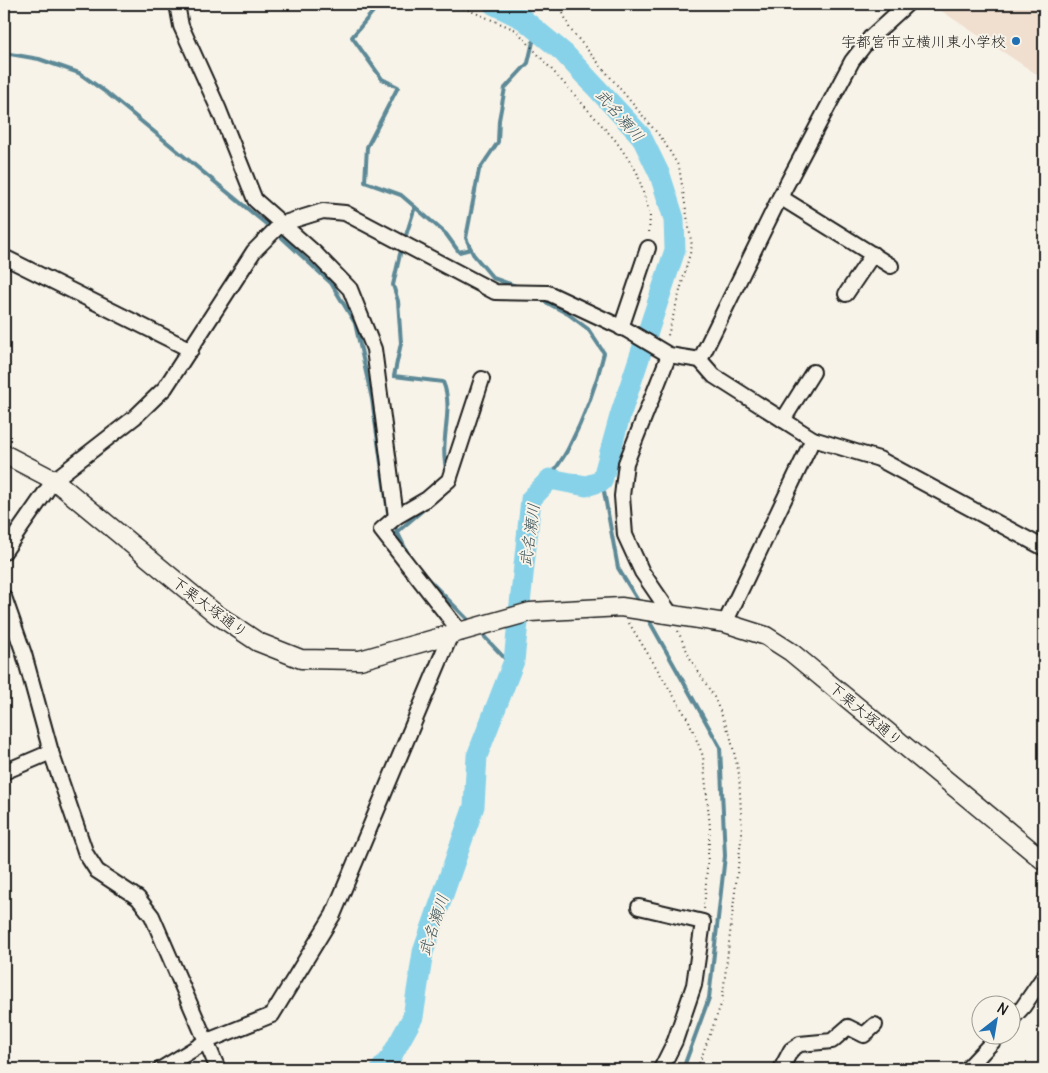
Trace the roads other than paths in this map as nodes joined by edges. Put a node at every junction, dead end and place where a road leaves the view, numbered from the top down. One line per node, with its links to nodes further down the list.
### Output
1 (177, 4): 4 (street)
2 (907, 4): 3 (street)
3 (780, 197): 6 (street); 13 (street)
4 (281, 224): 10 (street); 11 (street); 20 (street)
5 (648, 248): 10 (street)
6 (873, 254): 8 (street); 9 (street)
7 (4, 257): 11 (street)
8 (891, 266)
9 (846, 294)
10 (624, 329): 12 (street)
11 (192, 350): 19 (street)
12 (664, 352): 13 (street); 24 (street)
13 (700, 360): 16 (street)
14 (813, 372): 16 (street)
15 (482, 379): 20 (street)
16 (783, 420): 17 (street)
17 (813, 440): 21 (street); 25 (street)
18 (4, 454): 19 (street, 下栗大塚通り)
19 (54, 480): 22 (street); 26 (street, 下栗大塚通り)
20 (396, 517): 26 (street)
21 (1044, 548)
22 (4, 552)
23 (4, 597): 27 (street)
24 (667, 613): 25 (street, 下栗大塚通り); 26 (street, 下栗大塚通り)
25 (725, 623): 29 (street, 下栗大塚通り)
26 (456, 634): 34 (street)
27 (51, 752): 28 (street); 34 (street)
28 (4, 772)
29 (1044, 861)
30 (639, 907): 38 (street)
31 (1044, 976): 32 (street)
32 (1020, 1010)
33 (875, 1025): 39 (street)
34 (207, 1041): 36 (street); 37 (street)
35 (989, 1046): 40 (street)
36 (161, 1069)
37 (218, 1069)
38 (661, 1069)
39 (781, 1069)
40 (967, 1069)

